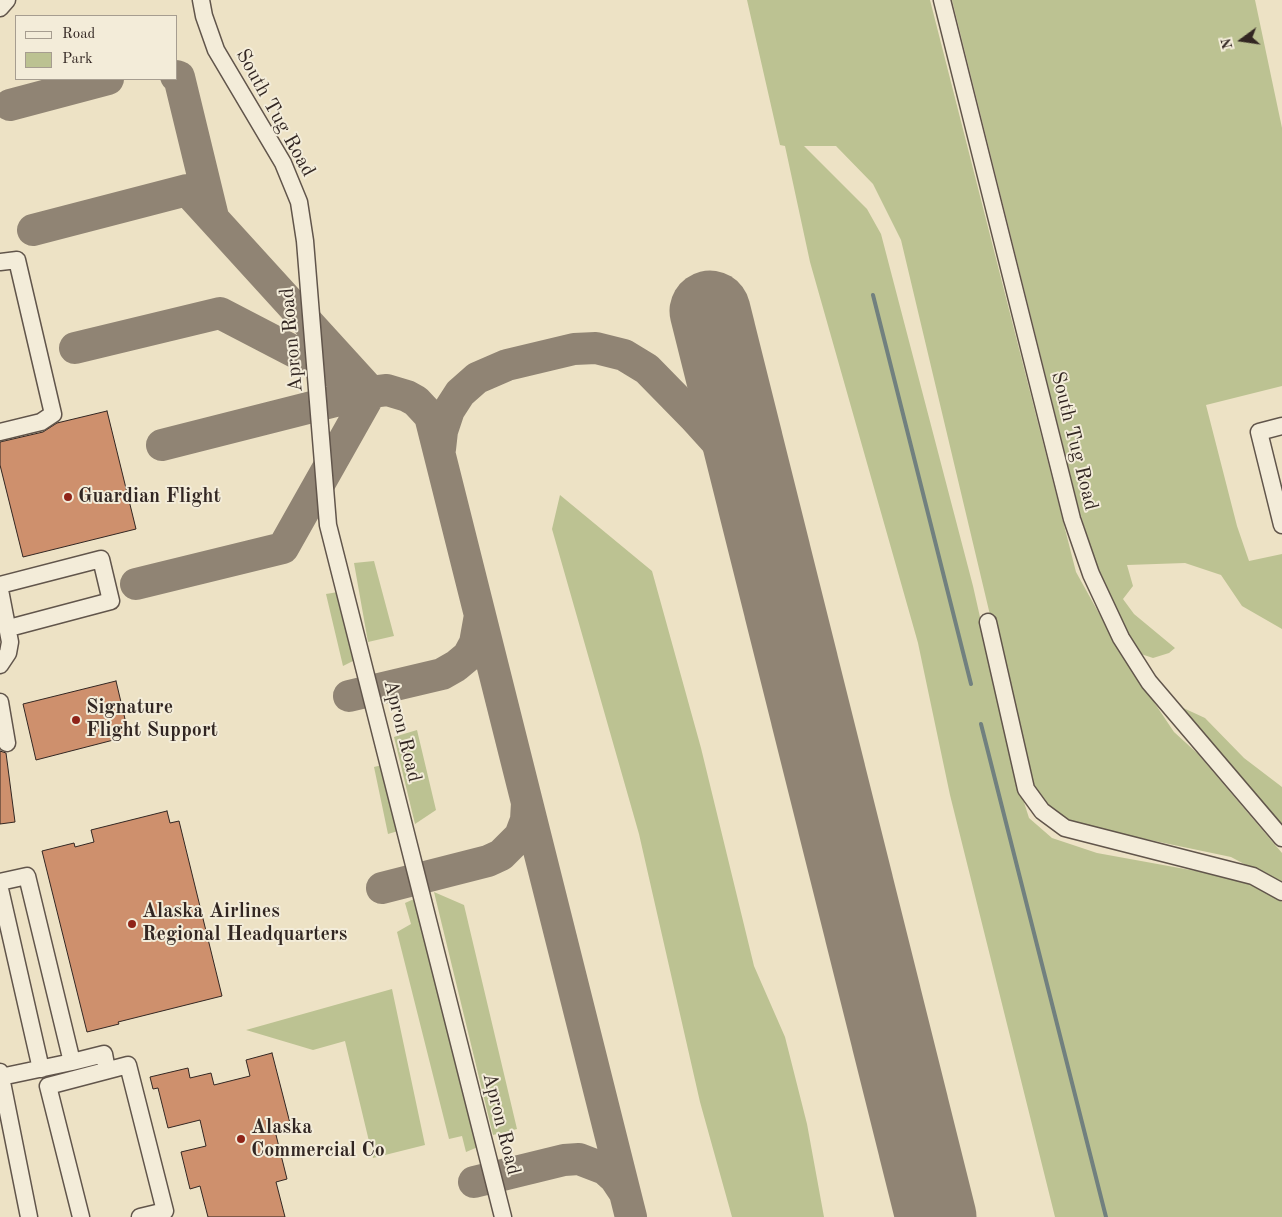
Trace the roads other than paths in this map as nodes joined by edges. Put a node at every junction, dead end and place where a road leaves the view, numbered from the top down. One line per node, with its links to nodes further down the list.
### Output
1 (7, 0): 4 (street)
2 (201, 0): 5 (street, South Tug Road)
3 (942, 0): 17 (street, South Tug Road)
4 (0, 8)
5 (306, 248): 28 (street, Apron Road)
6 (0, 262): 8 (street)
7 (1282, 426): 9 (street)
8 (0, 432)
9 (1282, 525)
10 (0, 585): 13 (street)
11 (0, 590): 13 (street)
12 (988, 622): 20 (street)
13 (9, 628): 14 (street)
14 (0, 665)
15 (0, 702): 16 (street)
16 (7, 743)
17 (1282, 838)
18 (0, 882): 21 (street)
19 (0, 889): 22 (street)
20 (1282, 892)
21 (72, 1062): 22 (street); 23 (street)
22 (41, 1069): 24 (street)
23 (107, 1070): 26 (street); 27 (street)
24 (0, 1075): 25 (street)
25 (29, 1217)
26 (81, 1217)
27 (140, 1217)
28 (502, 1217)

